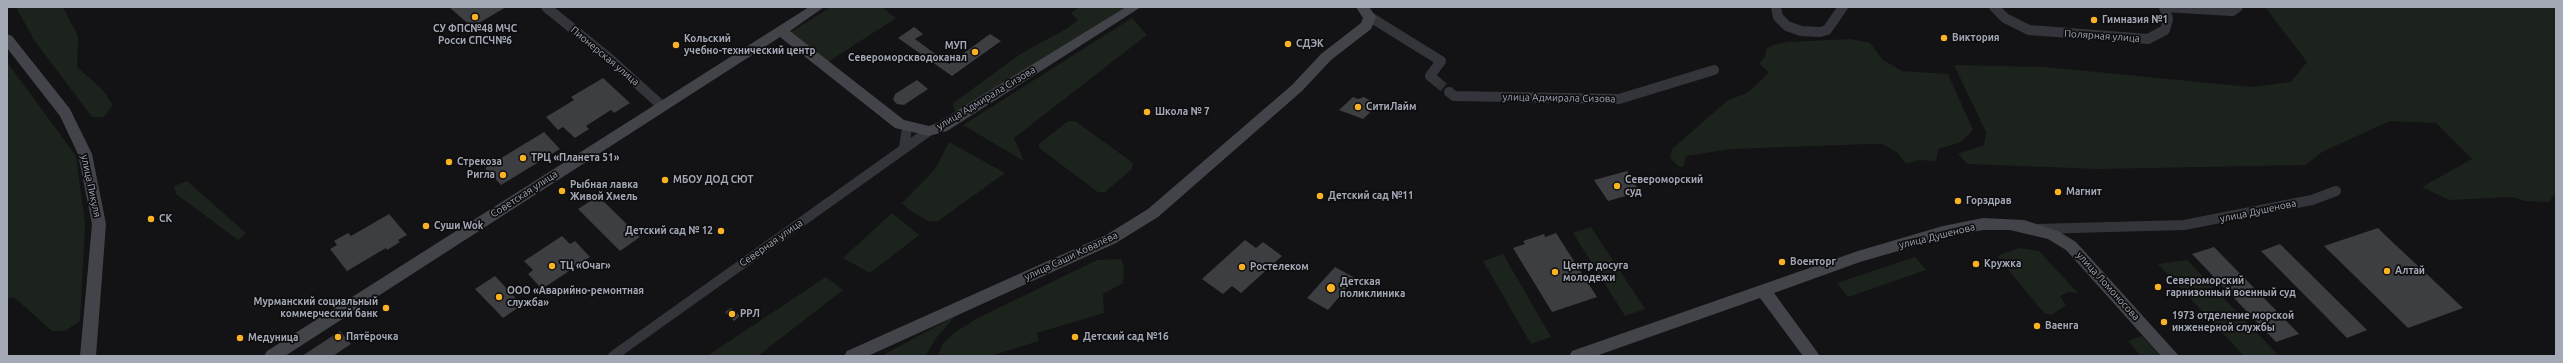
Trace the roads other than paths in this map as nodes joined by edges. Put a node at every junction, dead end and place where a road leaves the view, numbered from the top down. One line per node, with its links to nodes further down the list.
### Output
1 (546, 7): 14 (street, Пионерская улица)
2 (818, 7): 9 (street, Советская улица)
3 (1135, 7): 16 (street, улица Адмирала Сизова)
4 (1776, 7): 5 (street)
5 (1843, 7)
6 (1994, 7): 7 (street, Полярная улица)
7 (2238, 7)
8 (1366, 12): 12 (street); 24 (street, улица Саши Ковалёва)
9 (781, 31): 14 (street, Советская улица); 15 (street, улица Адмирала Сизова)
10 (7, 39): 21 (street, улица Пикуля)
11 (1714, 70): 13 (street, улица Адмирала Сизова)
12 (1436, 81)
13 (1449, 92)
14 (662, 106): 22 (street, Советская улица)
15 (907, 128): 16 (street, улица Адмирала Сизова); 17 (street)
16 (929, 131): 17 (street, Северная улица)
17 (904, 148): 23 (street, Северная улица)
18 (2336, 191): 19 (street, улица Душенова)
19 (2035, 229): 20 (street, улица Душенова); 27 (street, улица Ломоносова)
20 (1763, 290): 25 (street, улица Душенова); 26 (street)
21 (88, 356)
22 (272, 356)
23 (613, 356)
24 (852, 356)
25 (1577, 356)
26 (1812, 356)
27 (2171, 356)

